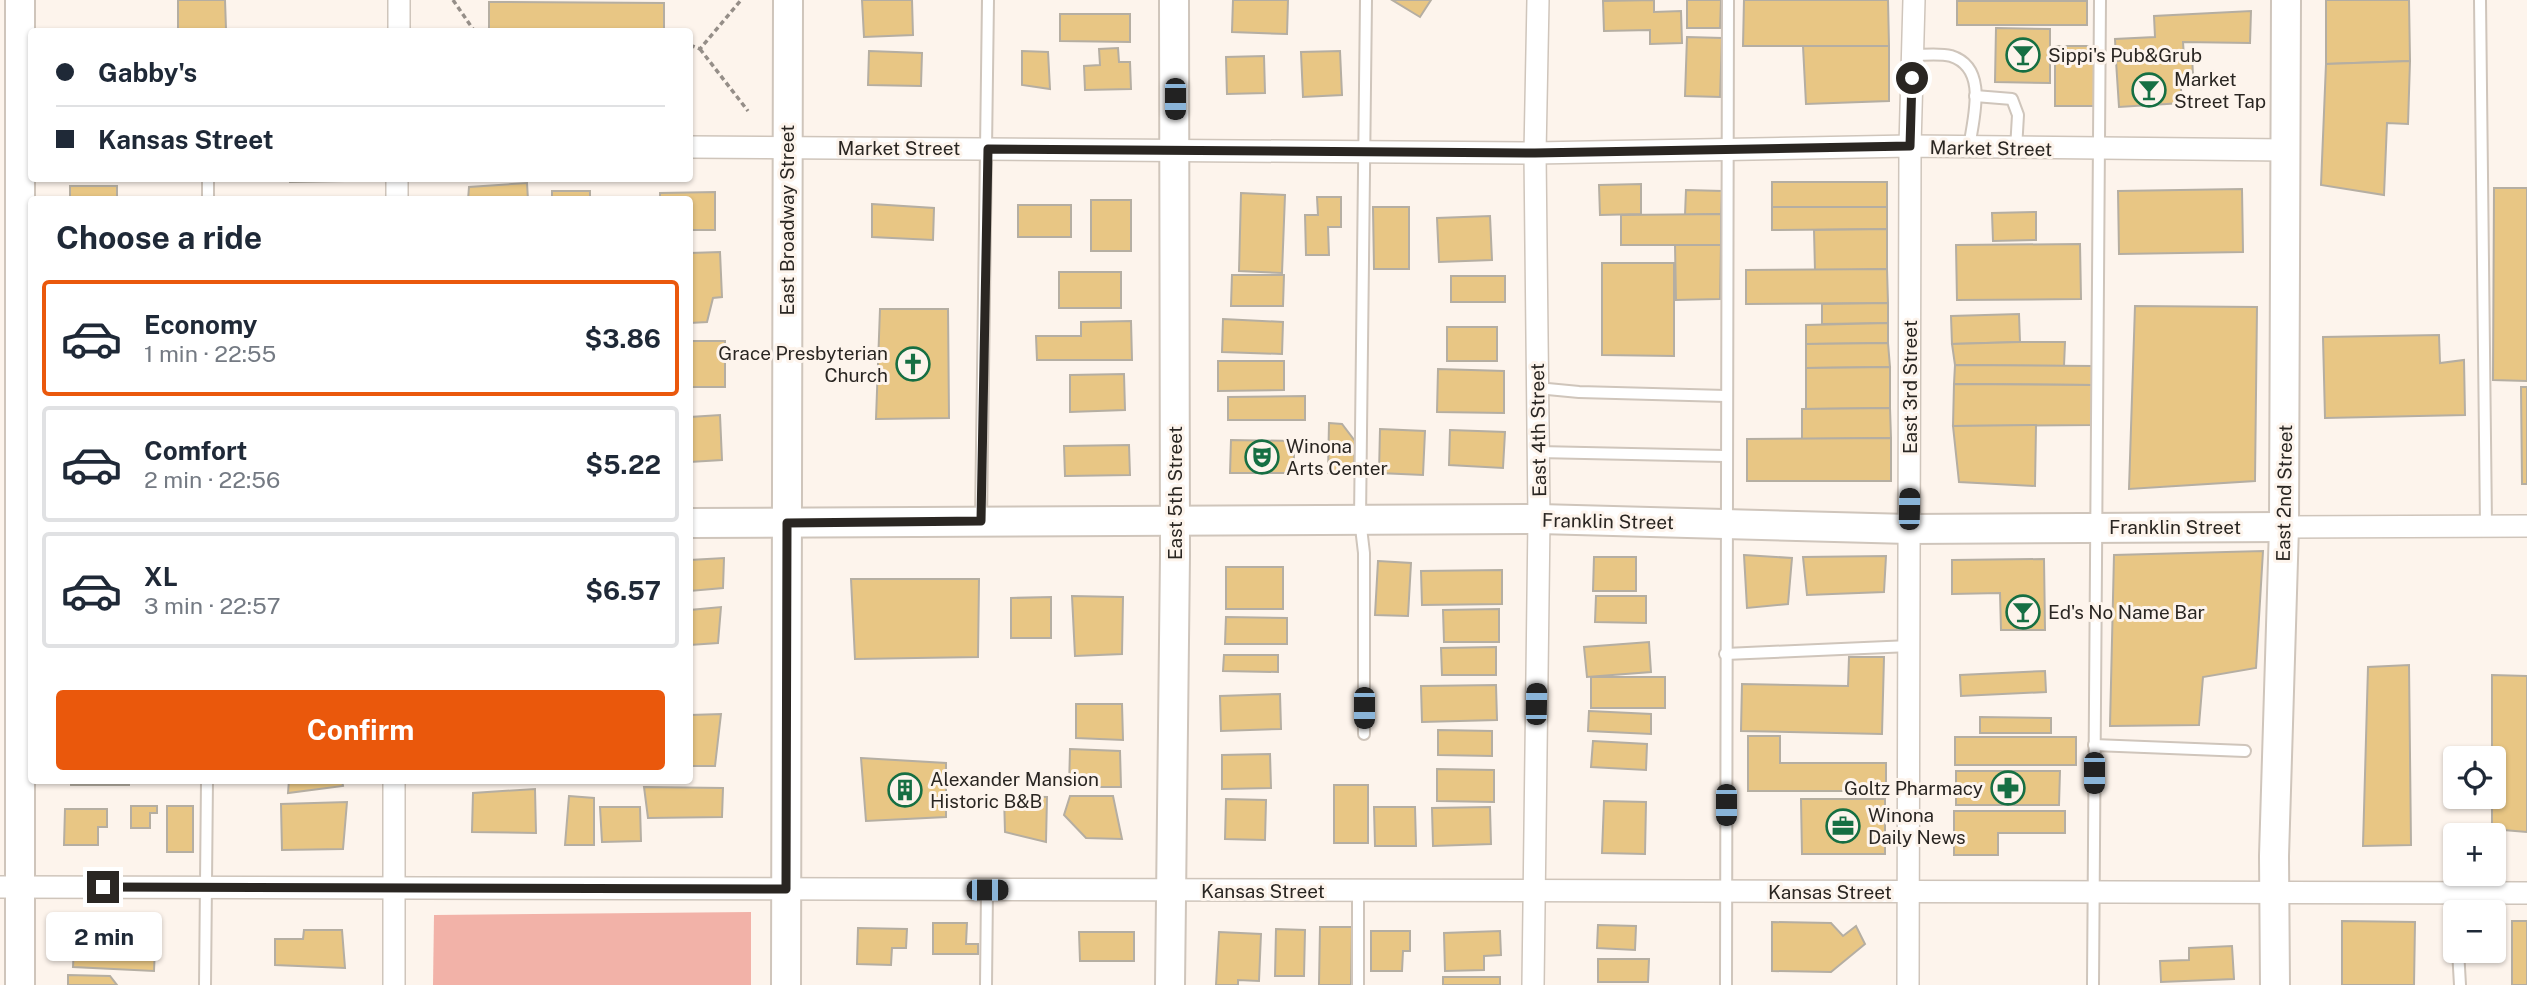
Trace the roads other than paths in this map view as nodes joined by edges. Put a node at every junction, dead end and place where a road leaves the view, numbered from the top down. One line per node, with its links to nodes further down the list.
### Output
1 (20, 0): 32 (street)
2 (399, 0): 13 (street)
3 (788, 0): 18 (street, East Broadway Street)
4 (988, 0): 20 (lane)
5 (1174, 0): 21 (street, East 5th Street)
6 (1366, 0): 26 (lane)
7 (1538, 0): 27 (street, East 4th Street)
8 (1728, 0): 22 (lane)
9 (1914, 0): 14 (street, East 3rd Street)
10 (2100, 0): 24 (lane)
11 (2286, 0): 25 (street, East 2nd Street)
12 (2480, 0): 40 (lane)
13 (399, 28)
14 (1913, 55): 15 (lane); 16 (street, East 3rd Street)
15 (1975, 96): 19 (lane); 23 (lane)
16 (1910, 146): 19 (street, Market Street); 22 (street, Market Street); 44 (street, East 3rd Street)
17 (693, 147): 18 (street, Market Street)
18 (788, 148): 20 (street, Market Street); 38 (street, East Broadway Street)
19 (1969, 148): 23 (street, Market Street)
20 (988, 149): 21 (street, Market Street); 36 (lane)
21 (1175, 149): 26 (street, Market Street); 33 (street, East 5th Street)
22 (1728, 149): 27 (street, Market Street); 29 (lane)
23 (2015, 149): 24 (street, Market Street)
24 (2098, 150): 25 (street, Market Street); 42 (lane)
25 (2284, 150): 43 (street, East 2nd Street)
26 (1363, 151): 27 (street, Market Street); 34 (lane)
27 (1535, 153): 28 (street, East 4th Street)
28 (1537, 388): 29 (lane); 30 (street, East 4th Street)
29 (1726, 396): 31 (lane)
30 (1538, 452): 31 (lane); 35 (street, East 4th Street)
31 (1725, 456): 39 (lane)
32 (16, 519): 52 (street)
33 (1175, 519): 34 (street, Franklin Street); 36 (street, Franklin Street); 57 (street, East 5th Street)
34 (1360, 519): 35 (street, Franklin Street); 47 (lane)
35 (1539, 519): 39 (street, Franklin Street); 59 (street, East 4th Street)
36 (981, 521): 38 (street, Franklin Street)
37 (693, 523): 38 (street, Franklin Street)
38 (787, 523): 55 (street, East Broadway Street)
39 (1725, 524): 44 (street, Franklin Street); 46 (lane)
40 (2486, 526): 41 (street, Franklin Street); 43 (street, Franklin Street)
41 (2527, 526)
42 (2097, 527): 43 (street, Franklin Street); 44 (street, Franklin Street); 48 (lane)
43 (2284, 527): 63 (street, East 2nd Street)
44 (1909, 529): 45 (street, East 3rd Street)
45 (1910, 646): 46 (lane); 61 (street, East 3rd Street)
46 (1725, 654): 60 (lane)
47 (1364, 734)
48 (2094, 745): 49 (lane); 62 (lane)
49 (2245, 751)
50 (207, 784): 53 (lane)
51 (394, 784): 54 (street)
52 (10, 887): 53 (street, Kansas Street); 68 (street)
53 (206, 888): 54 (street, Kansas Street); 69 (lane)
54 (395, 888): 55 (street, Kansas Street); 70 (street)
55 (786, 889): 56 (street, Kansas Street); 71 (street, East Broadway Street)
56 (987, 890): 57 (street, Kansas Street); 72 (lane)
57 (1173, 891): 58 (street, Kansas Street); 73 (street, East 5th Street)
58 (1358, 891): 59 (street, Kansas Street); 74 (lane)
59 (1533, 891): 60 (street, Kansas Street); 75 (street, East 4th Street)
60 (1726, 892): 61 (street, Kansas Street); 76 (lane)
61 (1908, 892): 62 (street, Kansas Street); 77 (street, East 3rd Street)
62 (2092, 893): 63 (street, Kansas Street); 78 (lane)
63 (2274, 893): 66 (street, Kansas Street); 79 (street, East 2nd Street)
64 (2527, 893): 65 (street, Kansas Street)
65 (2473, 900)
66 (2443, 901)
67 (2459, 963): 80 (lane)
68 (20, 985)
69 (205, 985)
70 (394, 985)
71 (786, 985)
72 (986, 985)
73 (1170, 985)
74 (1358, 985)
75 (1533, 985)
76 (1726, 985)
77 (1908, 985)
78 (2093, 985)
79 (2274, 985)
80 (2460, 985)

